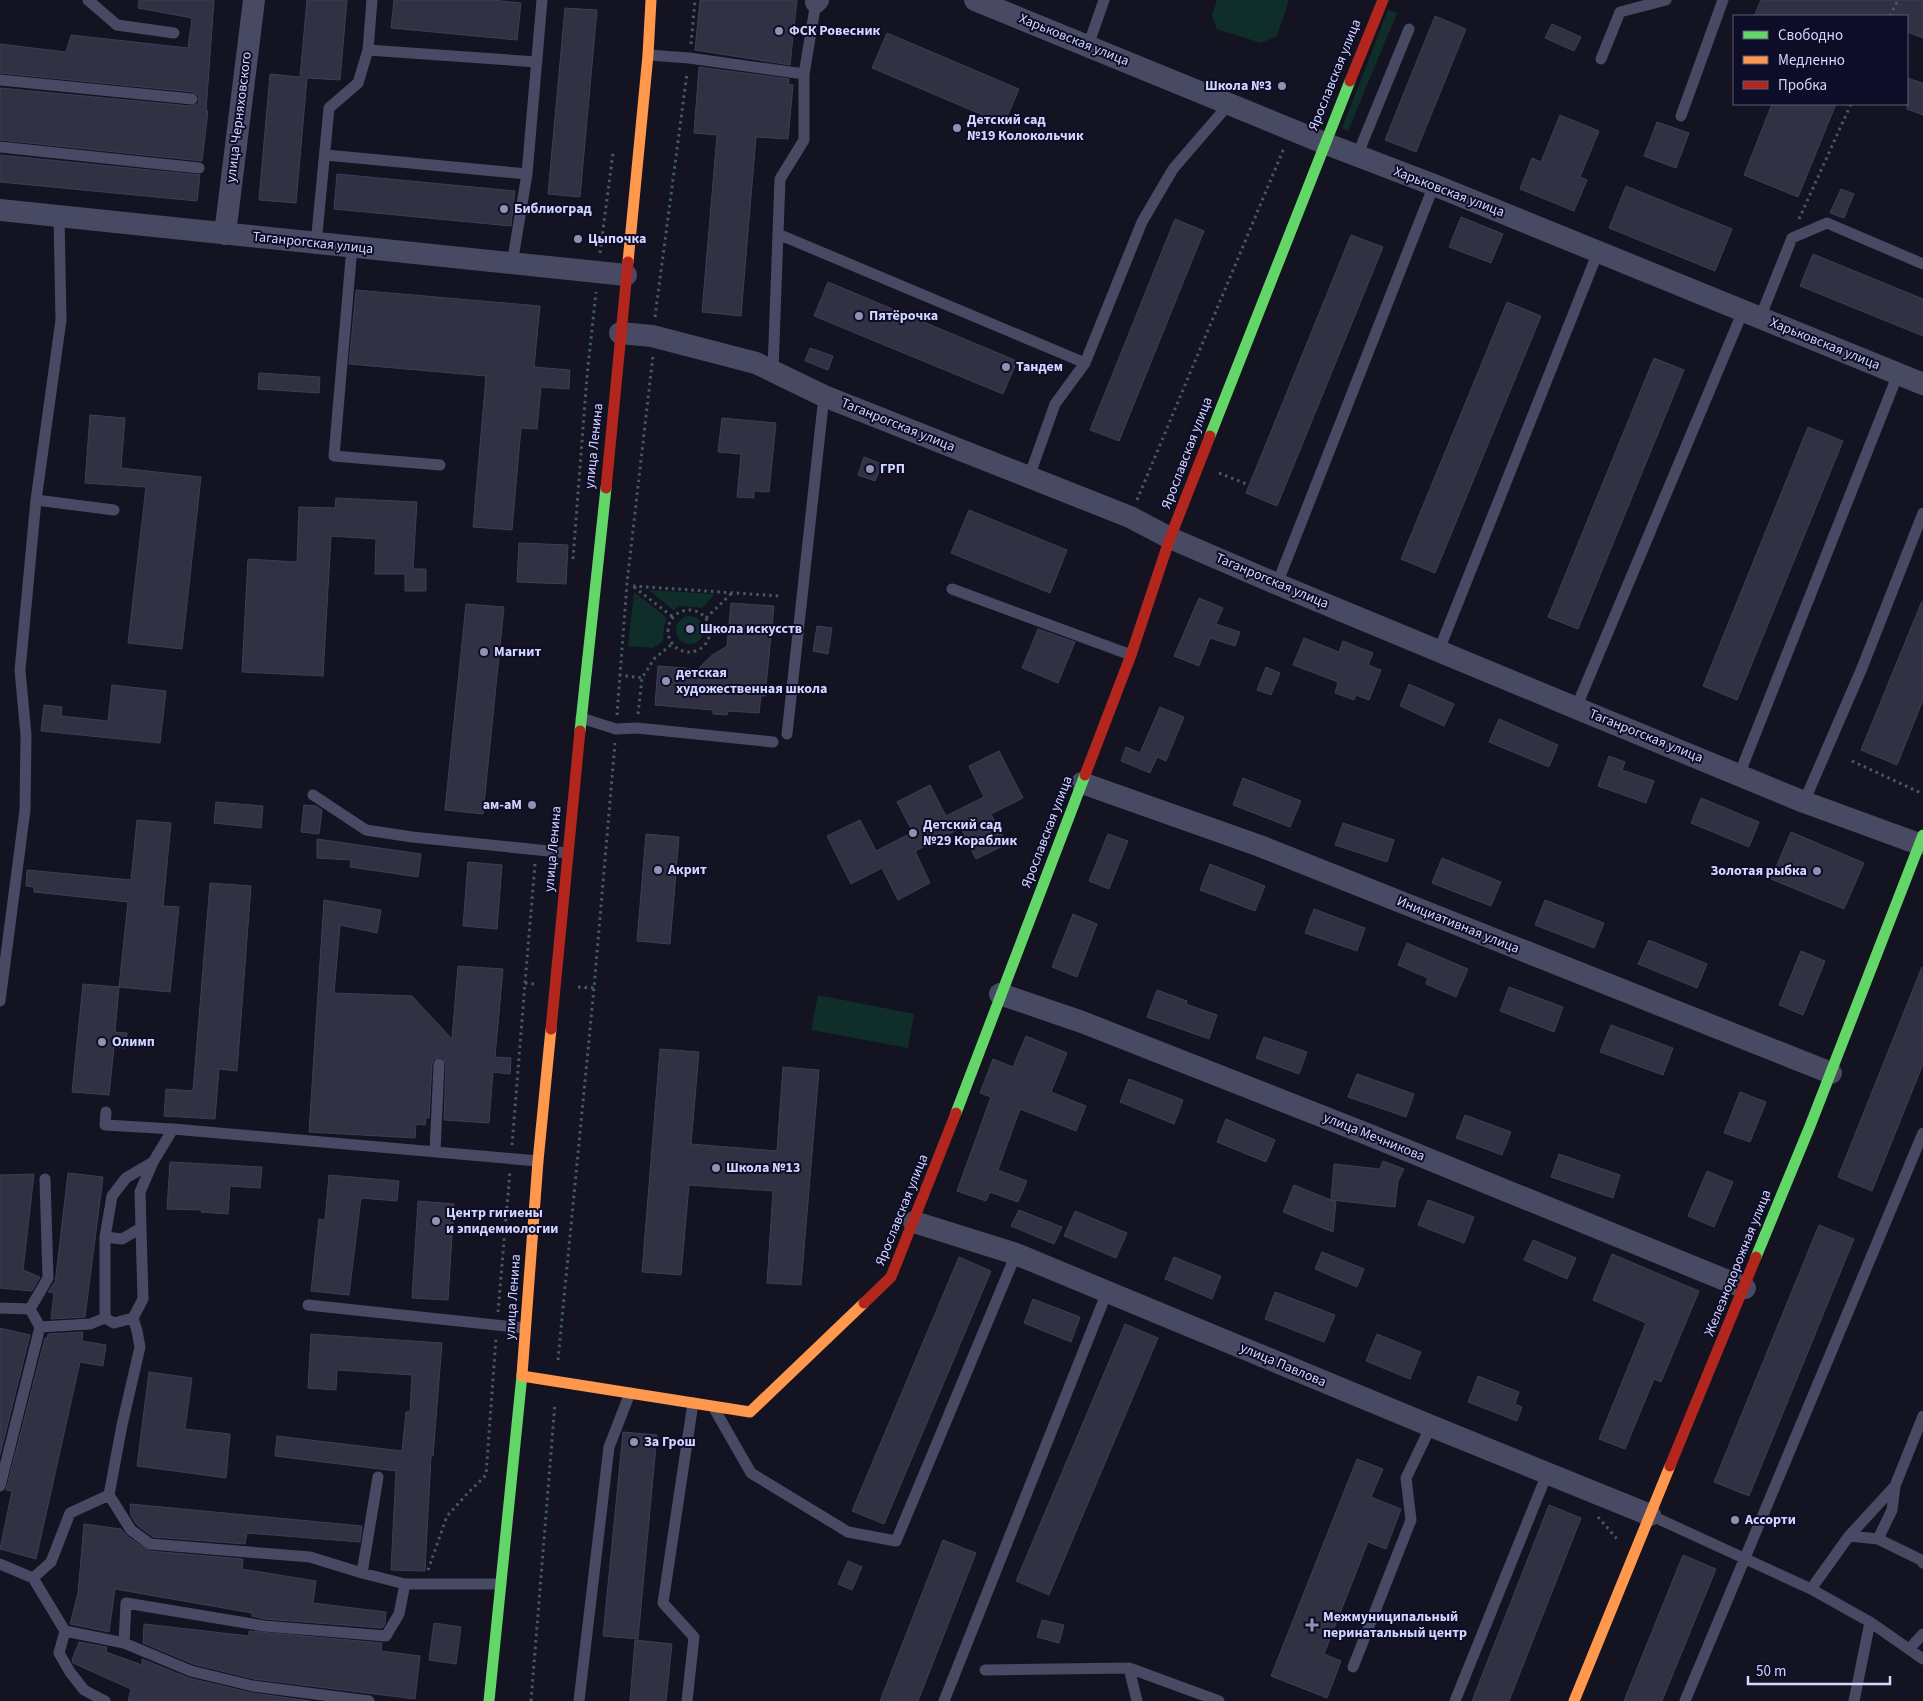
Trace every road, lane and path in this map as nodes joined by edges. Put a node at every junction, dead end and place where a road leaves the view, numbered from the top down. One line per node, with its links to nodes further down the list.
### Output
1 (88, 0): 16 (lane)
2 (254, 0): 40 (street, улица Черняховского)
3 (372, 0): 18 (lane)
4 (542, 0): 22 (lane)
5 (695, 0): 20 (path)
6 (976, 0): 17 (street, Харьковская улица)
7 (1104, 0): 17 (lane)
8 (1383, 0): 30 (street, Ярославская улица)
9 (1666, 0): 21 (lane)
10 (1723, 0): 28 (lane)
11 (1898, 0): 14 (path)
12 (649, 1): 19 (street, улица Ленина)
13 (816, 1): 23 (lane)
14 (1890, 15)
15 (1409, 29): 34 (lane)
16 (174, 33)
17 (1088, 46): 26 (street, Харьковская улица)
18 (368, 50): 22 (lane); 33 (lane)
19 (648, 55): 20 (lane); 49 (street, улица Ленина)
20 (689, 58): 23 (lane); 52 (path)
21 (1600, 60)
22 (537, 62): 36 (lane)
23 (804, 74): 41 (lane)
24 (0, 80): 25 (lane)
25 (192, 99)
26 (1229, 104): 29 (street, Харьковская улица); 53 (lane)
27 (1851, 105): 42 (path)
28 (1681, 116)
29 (1292, 130): 30 (street, Харьковская улица); 65 (path)
30 (1324, 143): 34 (street, Харьковская улица); 66 (street, Ярославская улица)
31 (614, 146): 48 (path)
32 (0, 148): 35 (lane)
33 (326, 155): 36 (lane); 43 (lane)
34 (1357, 156): 37 (street, Харьковская улица)
35 (199, 168)
36 (527, 174): 46 (lane)
37 (1434, 185): 45 (street, Харьковская улица); 69 (lane)
38 (0, 210): 39 (street, Таганрогская улица)
39 (59, 216): 40 (street, Таганрогская улица); 62 (lane)
40 (225, 234): 43 (street, Таганрогская улица)
41 (778, 234): 53 (lane); 54 (lane)
42 (1792, 238): 47 (lane); 50 (lane)
43 (316, 244): 44 (street, Таганрогская улица)
44 (352, 247): 46 (street, Таганрогская улица); 58 (lane)
45 (1598, 252): 50 (street, Харьковская улица); 77 (lane)
46 (512, 264): 48 (street, Таганрогская улица)
47 (1923, 264)
48 (598, 272): 49 (street, Таганрогская улица); 67 (path)
49 (626, 275): 51 (street, улица Ленина)
50 (1751, 315): 55 (street, Харьковская улица); 81 (lane)
51 (620, 333): 52 (street, Таганрогская улица); 82 (street, улица Ленина)
52 (652, 336): 54 (street, Таганрогская улица); 68 (path)
53 (1085, 363): 59 (lane)
54 (773, 370): 57 (street, Таганрогская улица)
55 (1898, 374): 56 (street, Харьковская улица); 88 (lane)
56 (1923, 384)
57 (824, 396): 59 (street, Таганрогская улица); 85 (lane)
58 (440, 465)
59 (1029, 477): 65 (street, Таганрогская улица)
60 (1237, 480): 61 (path)
61 (1249, 485)
62 (36, 500): 63 (lane); 98 (lane)
63 (114, 510)
64 (1923, 513): 92 (lane)
65 (1130, 517): 66 (street, Таганрогская улица)
66 (1170, 538): 69 (street, Таганрогская улица); 78 (street, Ярославская улица)
67 (573, 564)
68 (627, 583): 70 (path); 79 (path)
69 (1277, 584): 77 (street, Таганрогская улица)
70 (633, 586): 72 (path); 74 (path)
71 (952, 588): 78 (lane)
72 (732, 593): 73 (path); 75 (path)
73 (778, 596)
74 (673, 617): 75 (path); 76 (path)
75 (706, 618): 76 (path)
76 (672, 644): 80 (path)
77 (1439, 650): 81 (street, Таганрогская улица)
78 (1131, 655): 89 (street, Ярославская улица)
79 (620, 676): 80 (path); 84 (path)
80 (642, 678): 83 (path)
81 (1576, 708): 88 (street, Таганрогская улица)
82 (581, 718): 84 (lane); 95 (street, улица Ленина)
83 (637, 728): 84 (lane); 86 (lane)
84 (616, 729): 123 (path)
85 (788, 734)
86 (773, 742)
87 (1852, 761): 91 (path)
88 (1739, 775): 92 (street, Таганрогская улица)
89 (1082, 783): 97 (street, Ярославская улица); 100 (street, Инициативная улица)
90 (313, 794): 94 (lane)
91 (1923, 794)
92 (1804, 802): 93 (street, Таганрогская улица)
93 (1922, 841): 100 (street, Железнодорожная улица)
94 (536, 850): 95 (lane); 96 (path)
95 (568, 853): 105 (street, улица Ленина)
96 (525, 983)
97 (1000, 994): 108 (street, Ярославская улица); 112 (street, улица Мечникова)
98 (0, 1001)
99 (439, 1064): 104 (lane)
100 (1831, 1073): 112 (street, Железнодорожная улица)
101 (106, 1112): 102 (lane)
102 (173, 1129): 104 (lane); 106 (lane)
103 (1923, 1134): 138 (lane)
104 (435, 1152): 105 (lane)
105 (538, 1161): 121 (street, улица Ленина)
106 (153, 1162): 109 (lane); 110 (lane)
107 (45, 1179): 116 (lane)
108 (914, 1222): 111 (street, улица Павлова); 126 (street, Ярославская улица)
109 (141, 1228): 110 (lane); 118 (lane)
110 (105, 1237): 117 (lane)
111 (1016, 1254): 113 (street, улица Павлова); 126 (lane)
112 (1744, 1288): 135 (street, Железнодорожная улица)
113 (1107, 1292): 128 (street, улица Павлова); 162 (lane)
114 (308, 1305): 119 (lane)
115 (0, 1308): 116 (lane)
116 (30, 1309): 120 (lane)
117 (105, 1318): 118 (lane); 120 (lane)
118 (133, 1318): 134 (lane)
119 (497, 1325): 121 (lane); 144 (path)
120 (40, 1328): 132 (lane)
121 (526, 1328): 122 (street, улица Ленина)
122 (522, 1376): 123 (street, Ярославская улица); 145 (street, улица Ленина)
123 (556, 1381): 124 (street, Ярославская улица); 159 (path)
124 (630, 1393): 125 (street, Ярославская улица); 160 (lane)
125 (693, 1403): 126 (street, Ярославская улица); 161 (lane)
126 (713, 1406)
127 (1923, 1416): 129 (lane)
128 (1431, 1426): 130 (street, улица Павлова); 153 (lane)
129 (1919, 1435): 133 (lane)
130 (1547, 1474): 135 (street, улица Павлова); 165 (lane)
131 (378, 1477): 141 (lane)
132 (0, 1486)
133 (1895, 1486): 136 (lane); 137 (lane)
134 (109, 1495): 141 (lane); 142 (lane)
135 (1650, 1515): 138 (lane); 166 (street, Железнодорожная улица)
136 (1849, 1536): 137 (lane); 146 (lane)
137 (1878, 1539): 139 (lane)
138 (1744, 1558): 146 (lane); 167 (lane)
139 (1923, 1563)
140 (0, 1564): 142 (lane)
141 (362, 1573): 143 (lane)
142 (33, 1578): 148 (lane)
143 (405, 1584): 144 (lane); 150 (lane)
144 (423, 1584): 145 (lane)
145 (501, 1584): 158 (street, улица Ленина)
146 (1811, 1589): 147 (lane)
147 (1870, 1622): 151 (lane); 168 (lane)
148 (65, 1631): 150 (lane); 156 (lane)
149 (1923, 1634): 151 (lane)
150 (124, 1642): 157 (lane)
151 (1909, 1648): 152 (lane)
152 (1923, 1659)
153 (1353, 1667)
154 (1129, 1668): 155 (lane); 163 (lane); 164 (lane)
155 (985, 1670)
156 (105, 1701)
157 (369, 1701)
158 (489, 1701)
159 (531, 1701)
160 (579, 1701)
161 (687, 1701)
162 (944, 1701)
163 (1137, 1701)
164 (1219, 1701)
165 (1455, 1701)
166 (1574, 1701)
167 (1685, 1701)
168 (1854, 1701)

